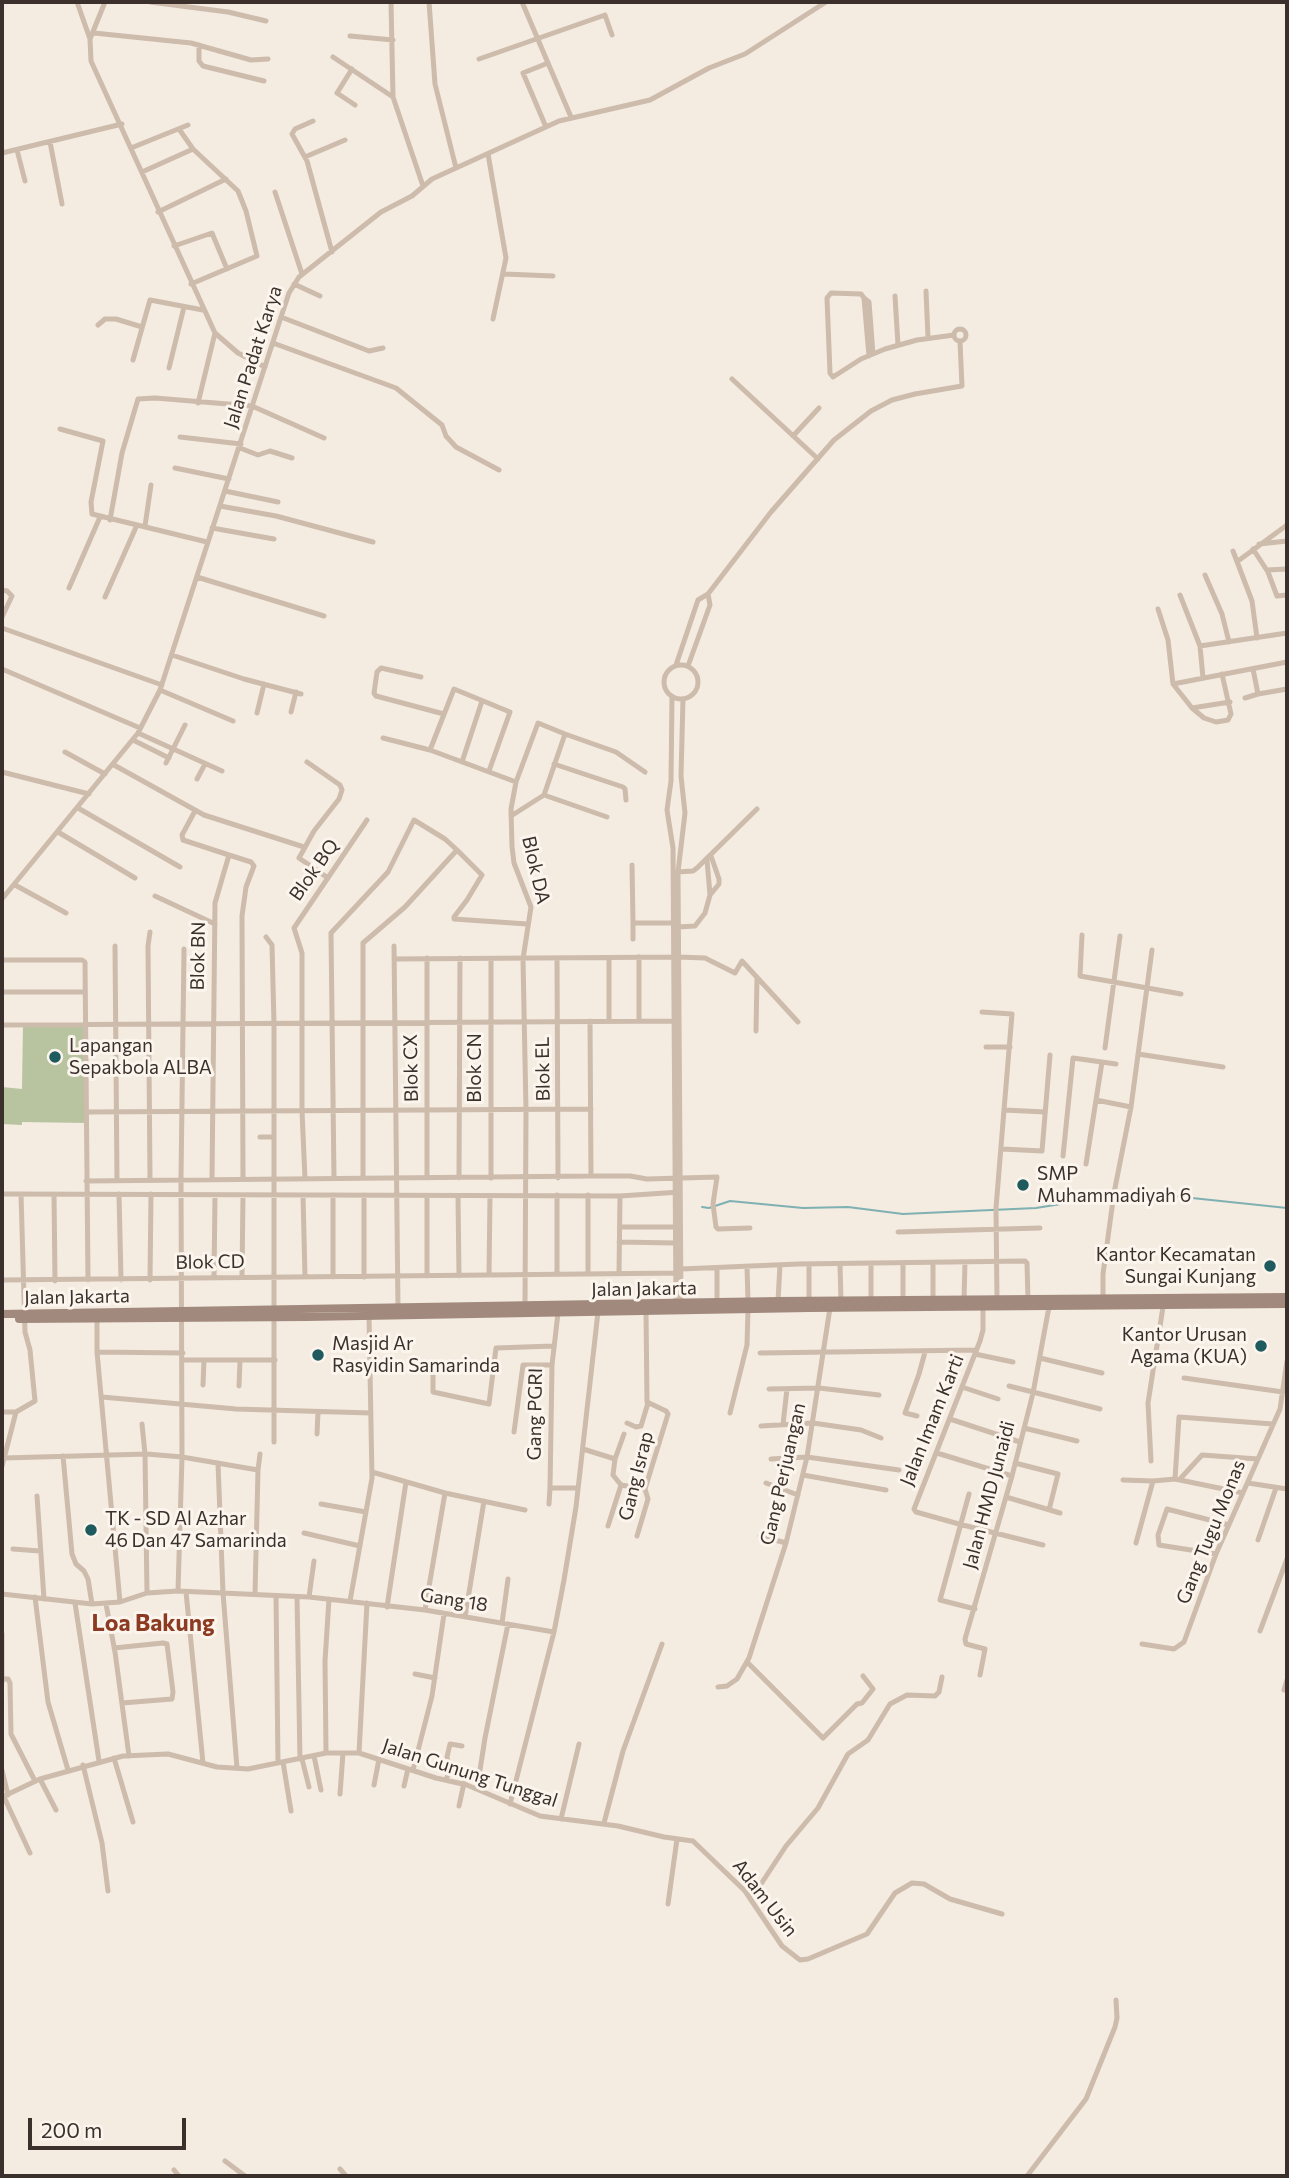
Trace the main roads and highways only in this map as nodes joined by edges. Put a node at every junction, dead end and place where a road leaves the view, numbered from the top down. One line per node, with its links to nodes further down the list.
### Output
1 (1287, 1297): 2 (main road, Jalan Jakarta)
2 (1271, 1301): 3 (main road, Jalan Jakarta); 3 (main road, Jalan Jakarta); 4 (main road, Jalan Jakarta)
3 (983, 1304): 5 (main road, Jalan Jakarta); 5 (main road, Jalan Jakarta)
4 (1287, 1304)
5 (748, 1306): 6 (main road, Jalan Jakarta); 6 (main road, Jalan Jakarta)
6 (678, 1307): 7 (main road, Jalan Jakarta); 7 (main road, Jalan Jakarta)
7 (525, 1310): 8 (main road, Jalan Jakarta)
8 (398, 1312): 9 (main road, Jalan Jakarta); 9 (main road, Jalan Jakarta)
9 (275, 1313): 10 (main road, Jalan Jakarta)
10 (183, 1314): 12 (main road, Jalan Jakarta); 12 (main road, Jalan Jakarta)
11 (2, 1316): 12 (main road, Jalan Jakarta)
12 (25, 1316)

